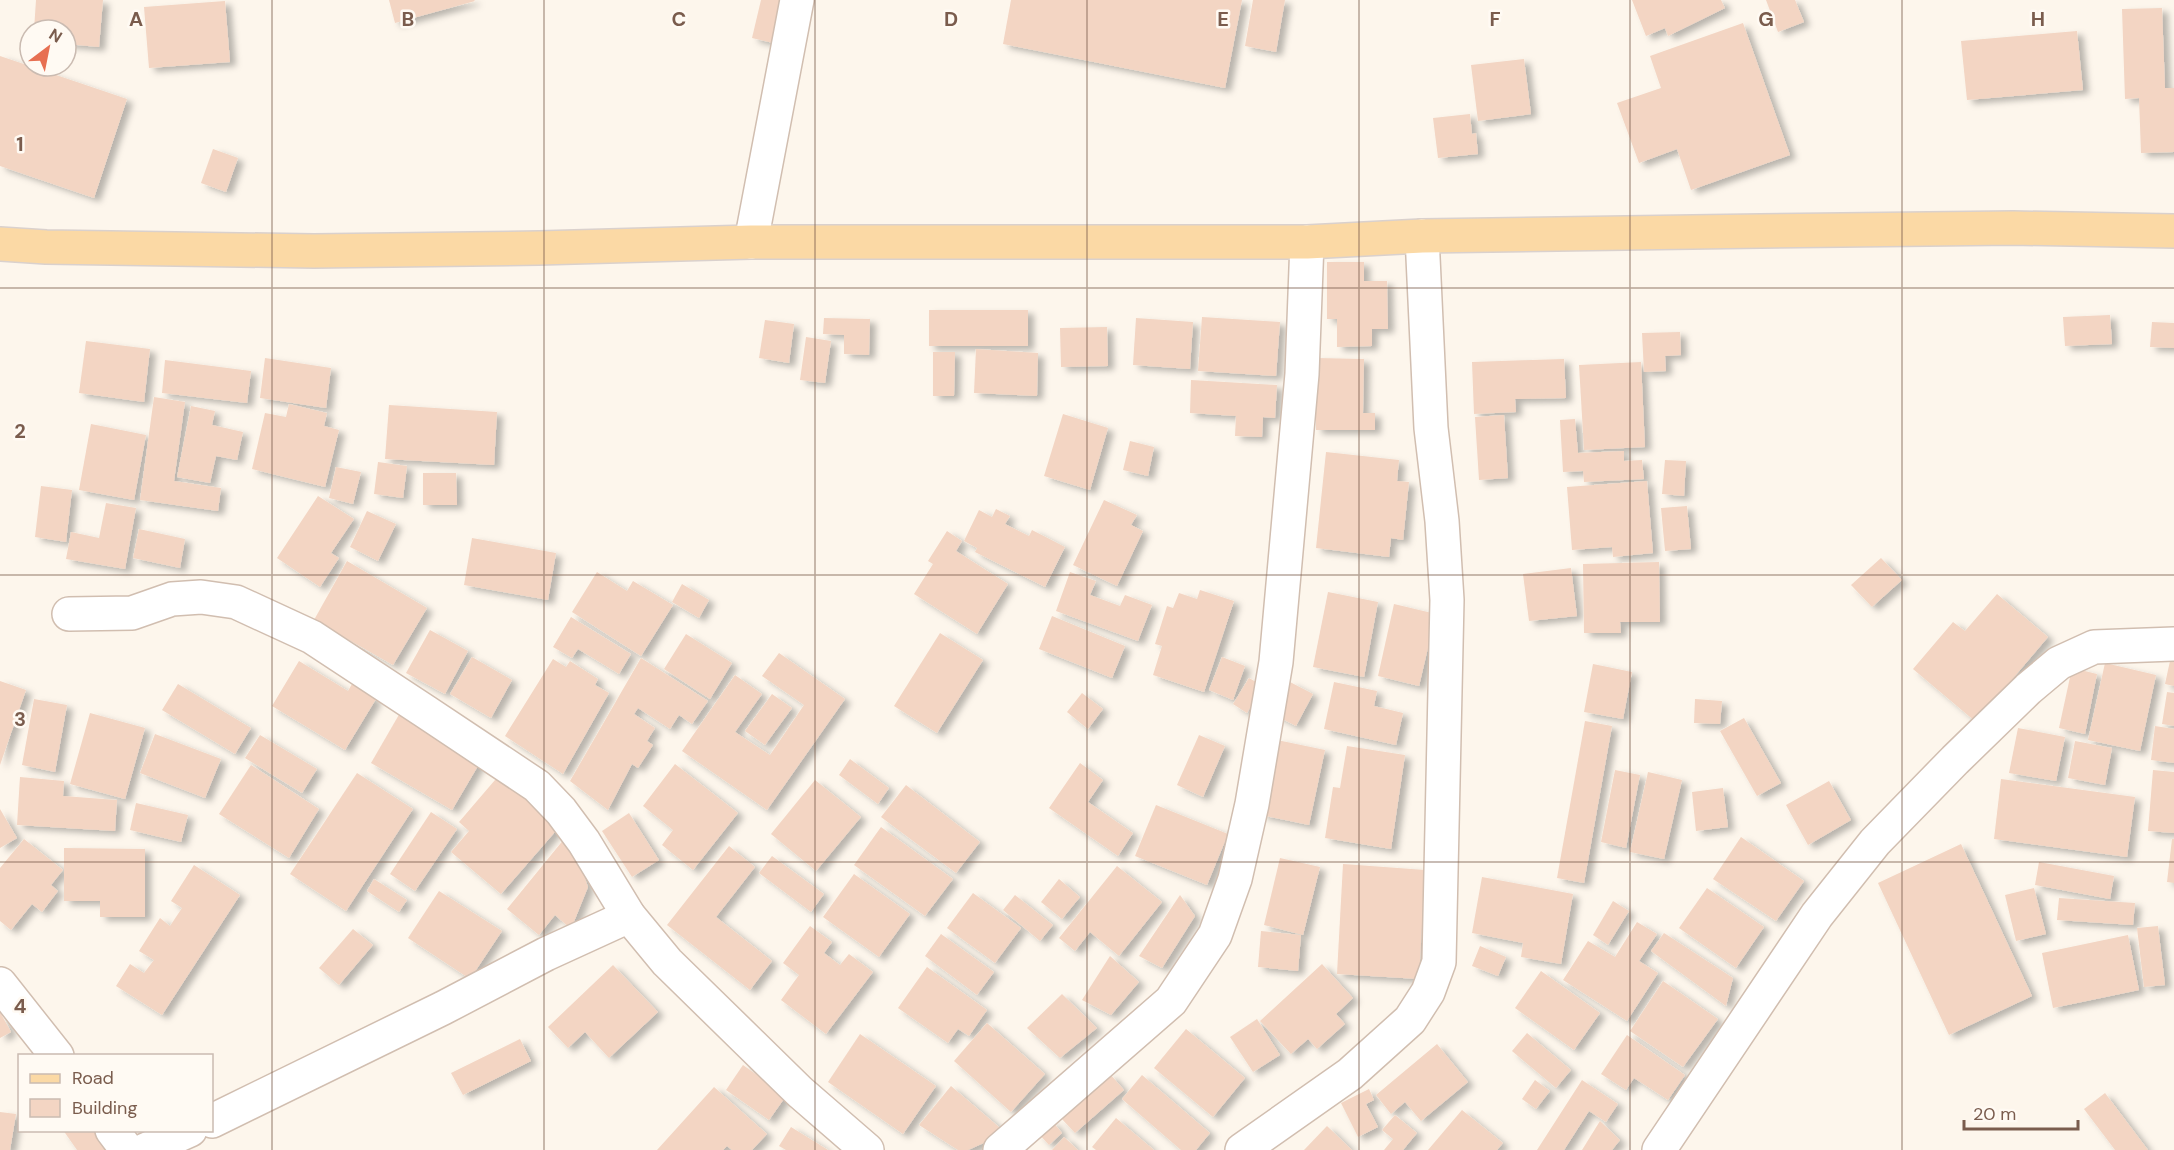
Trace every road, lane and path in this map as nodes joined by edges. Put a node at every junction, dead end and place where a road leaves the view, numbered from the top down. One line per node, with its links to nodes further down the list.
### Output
1 (797, 0): 4 (street)
2 (2174, 231): 3 (main road)
3 (1422, 236): 5 (main road); 19 (street)
4 (751, 242): 5 (main road); 6 (main road)
5 (1307, 242): 18 (street)
6 (0, 244)
7 (69, 614): 9 (street)
8 (2174, 644): 20 (street)
9 (629, 916): 12 (street); 17 (street)
10 (0, 984): 11 (street)
11 (55, 1054)
12 (213, 1121)
13 (113, 1132): 15 (street)
14 (188, 1132): 16 (street)
15 (127, 1150)
16 (145, 1150)
17 (867, 1150)
18 (1000, 1150)
19 (1242, 1150)
20 (1659, 1150)

